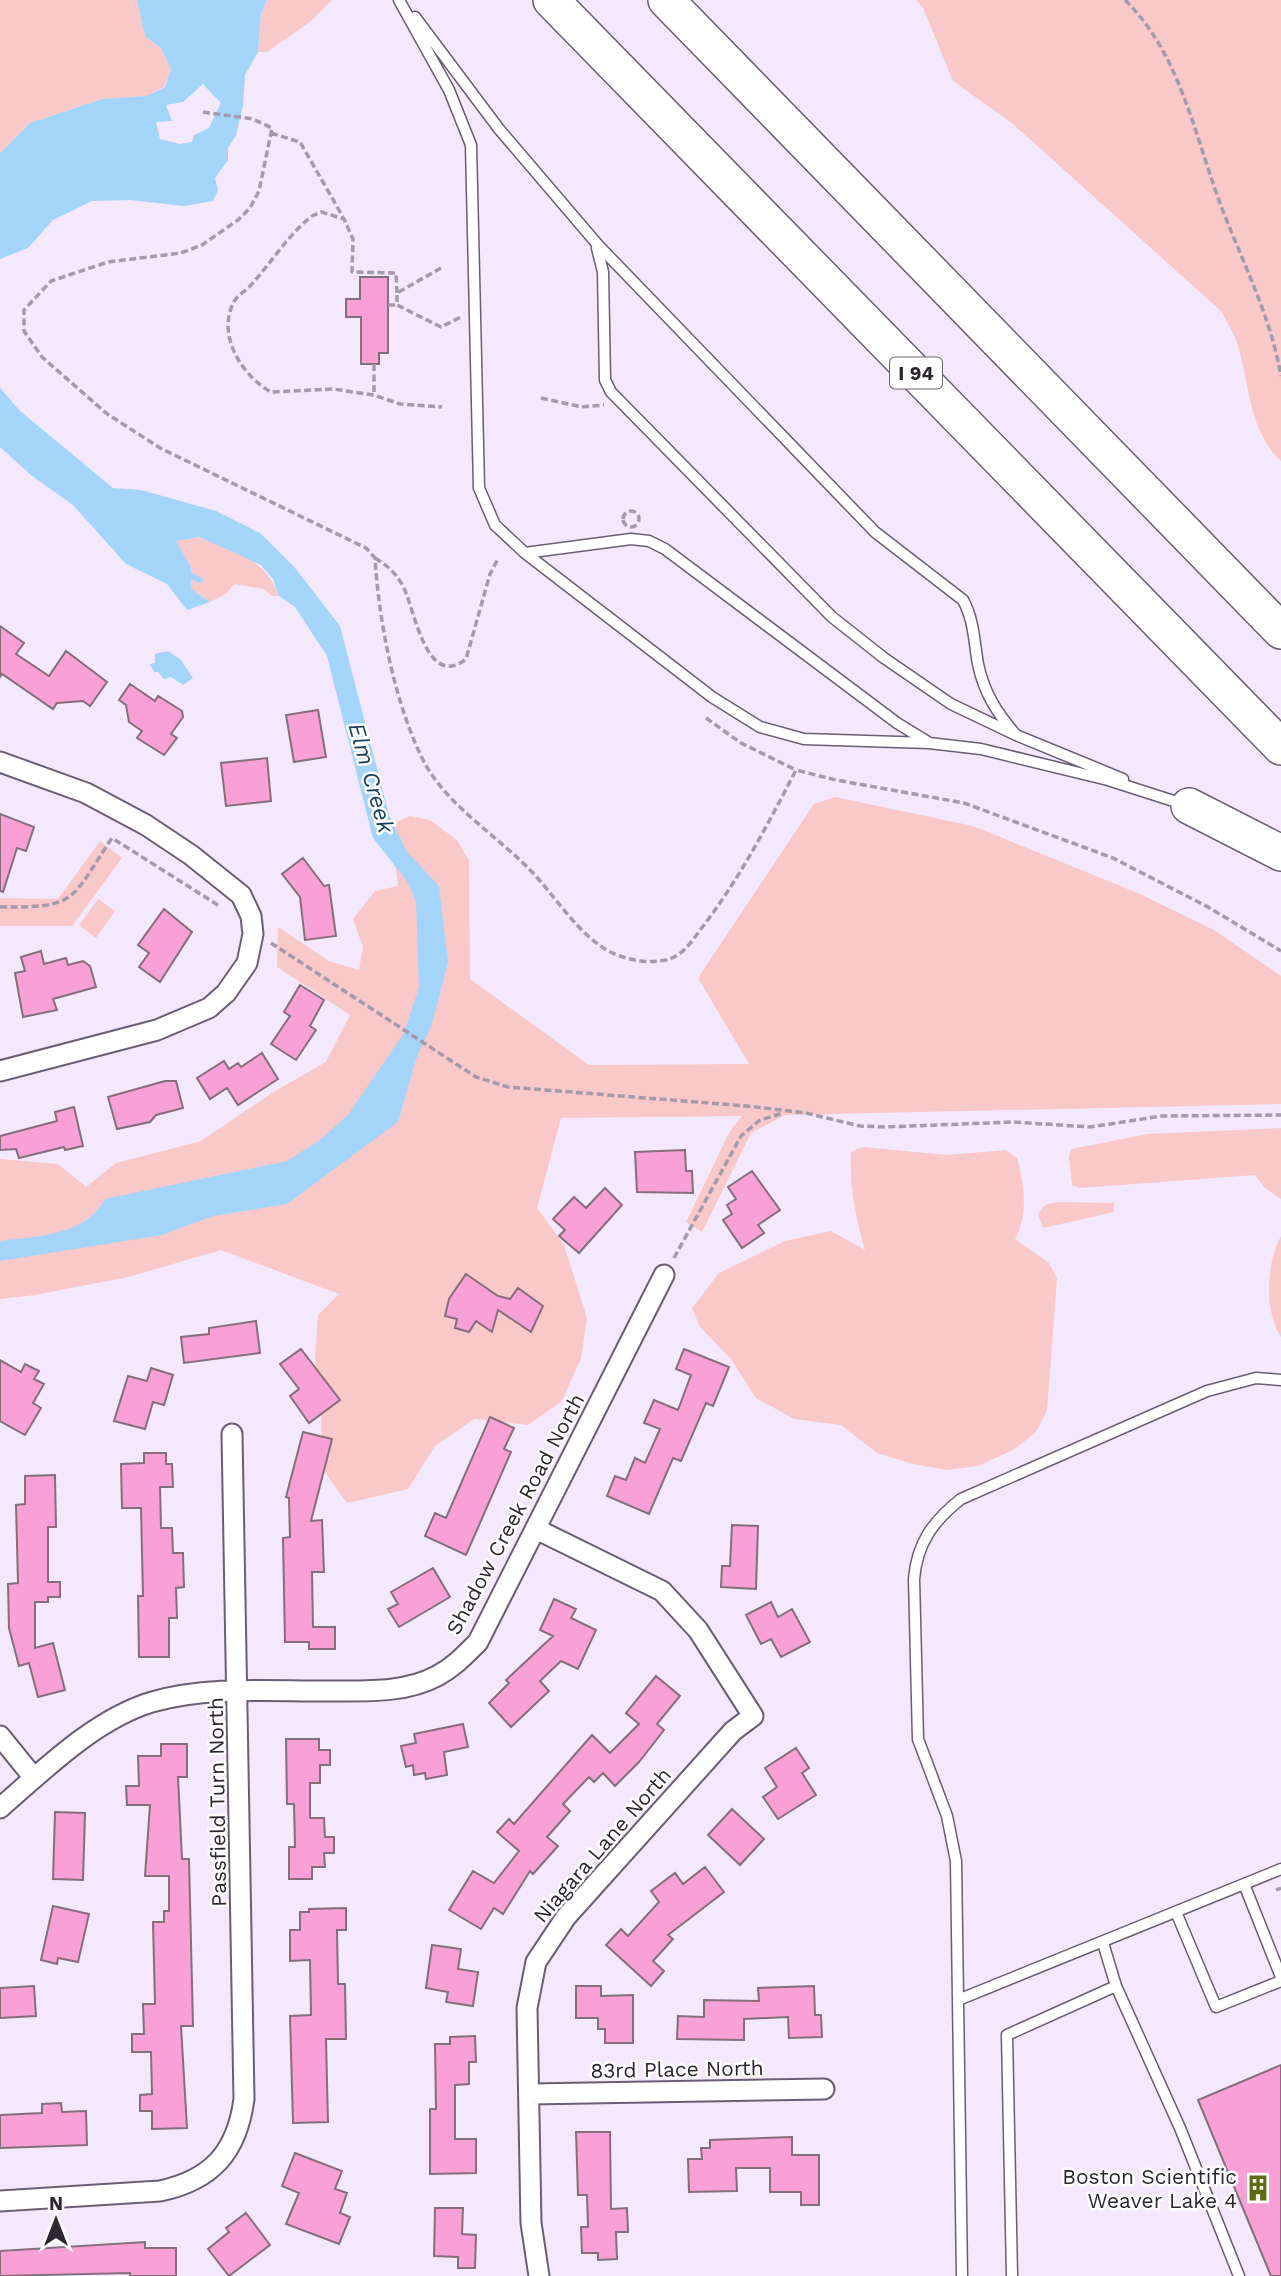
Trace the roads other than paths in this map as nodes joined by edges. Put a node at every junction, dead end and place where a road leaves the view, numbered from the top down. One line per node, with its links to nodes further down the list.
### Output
1 (400, 0): 4 (lane); 5 (lane)
2 (551, 0): 9 (highway, I 94)
3 (666, 0): 6 (highway)
4 (595, 241): 7 (lane); 7 (lane)
5 (525, 553): 8 (lane); 8 (lane)
6 (1281, 631)
7 (1016, 735): 11 (lane)
8 (929, 743): 11 (lane)
9 (1281, 747)
10 (0, 762): 13 (street)
11 (1189, 806): 12 (highway)
12 (1281, 853)
13 (0, 1071)
14 (664, 1275): 17 (street, Shadow Creek Road North)
15 (1281, 1380): 28 (lane)
16 (232, 1434): 18 (street, Passfield Turn North)
17 (536, 1529): 18 (street, Shadow Creek Road North); 30 (street, Niagara Lane North)
18 (238, 1692): 20 (street, Shadow Creek Road North); 31 (street, Passfield Turn North)
19 (0, 1736): 20 (street)
20 (34, 1779): 21 (street, Shadow Creek Road North)
21 (0, 1808)
22 (1281, 1869): 23 (lane)
23 (1244, 1884): 24 (lane); 26 (lane)
24 (1176, 1912): 25 (lane); 26 (lane)
25 (1103, 1943): 27 (lane); 28 (lane)
26 (1281, 1979)
27 (1116, 1986): 34 (lane); 35 (lane)
28 (958, 2000): 33 (lane)
29 (824, 2089): 30 (street, 83rd Place North)
30 (530, 2094): 32 (street, Niagara Lane North)
31 (0, 2201)
32 (539, 2276)
33 (962, 2276)
34 (1012, 2276)
35 (1239, 2276)

